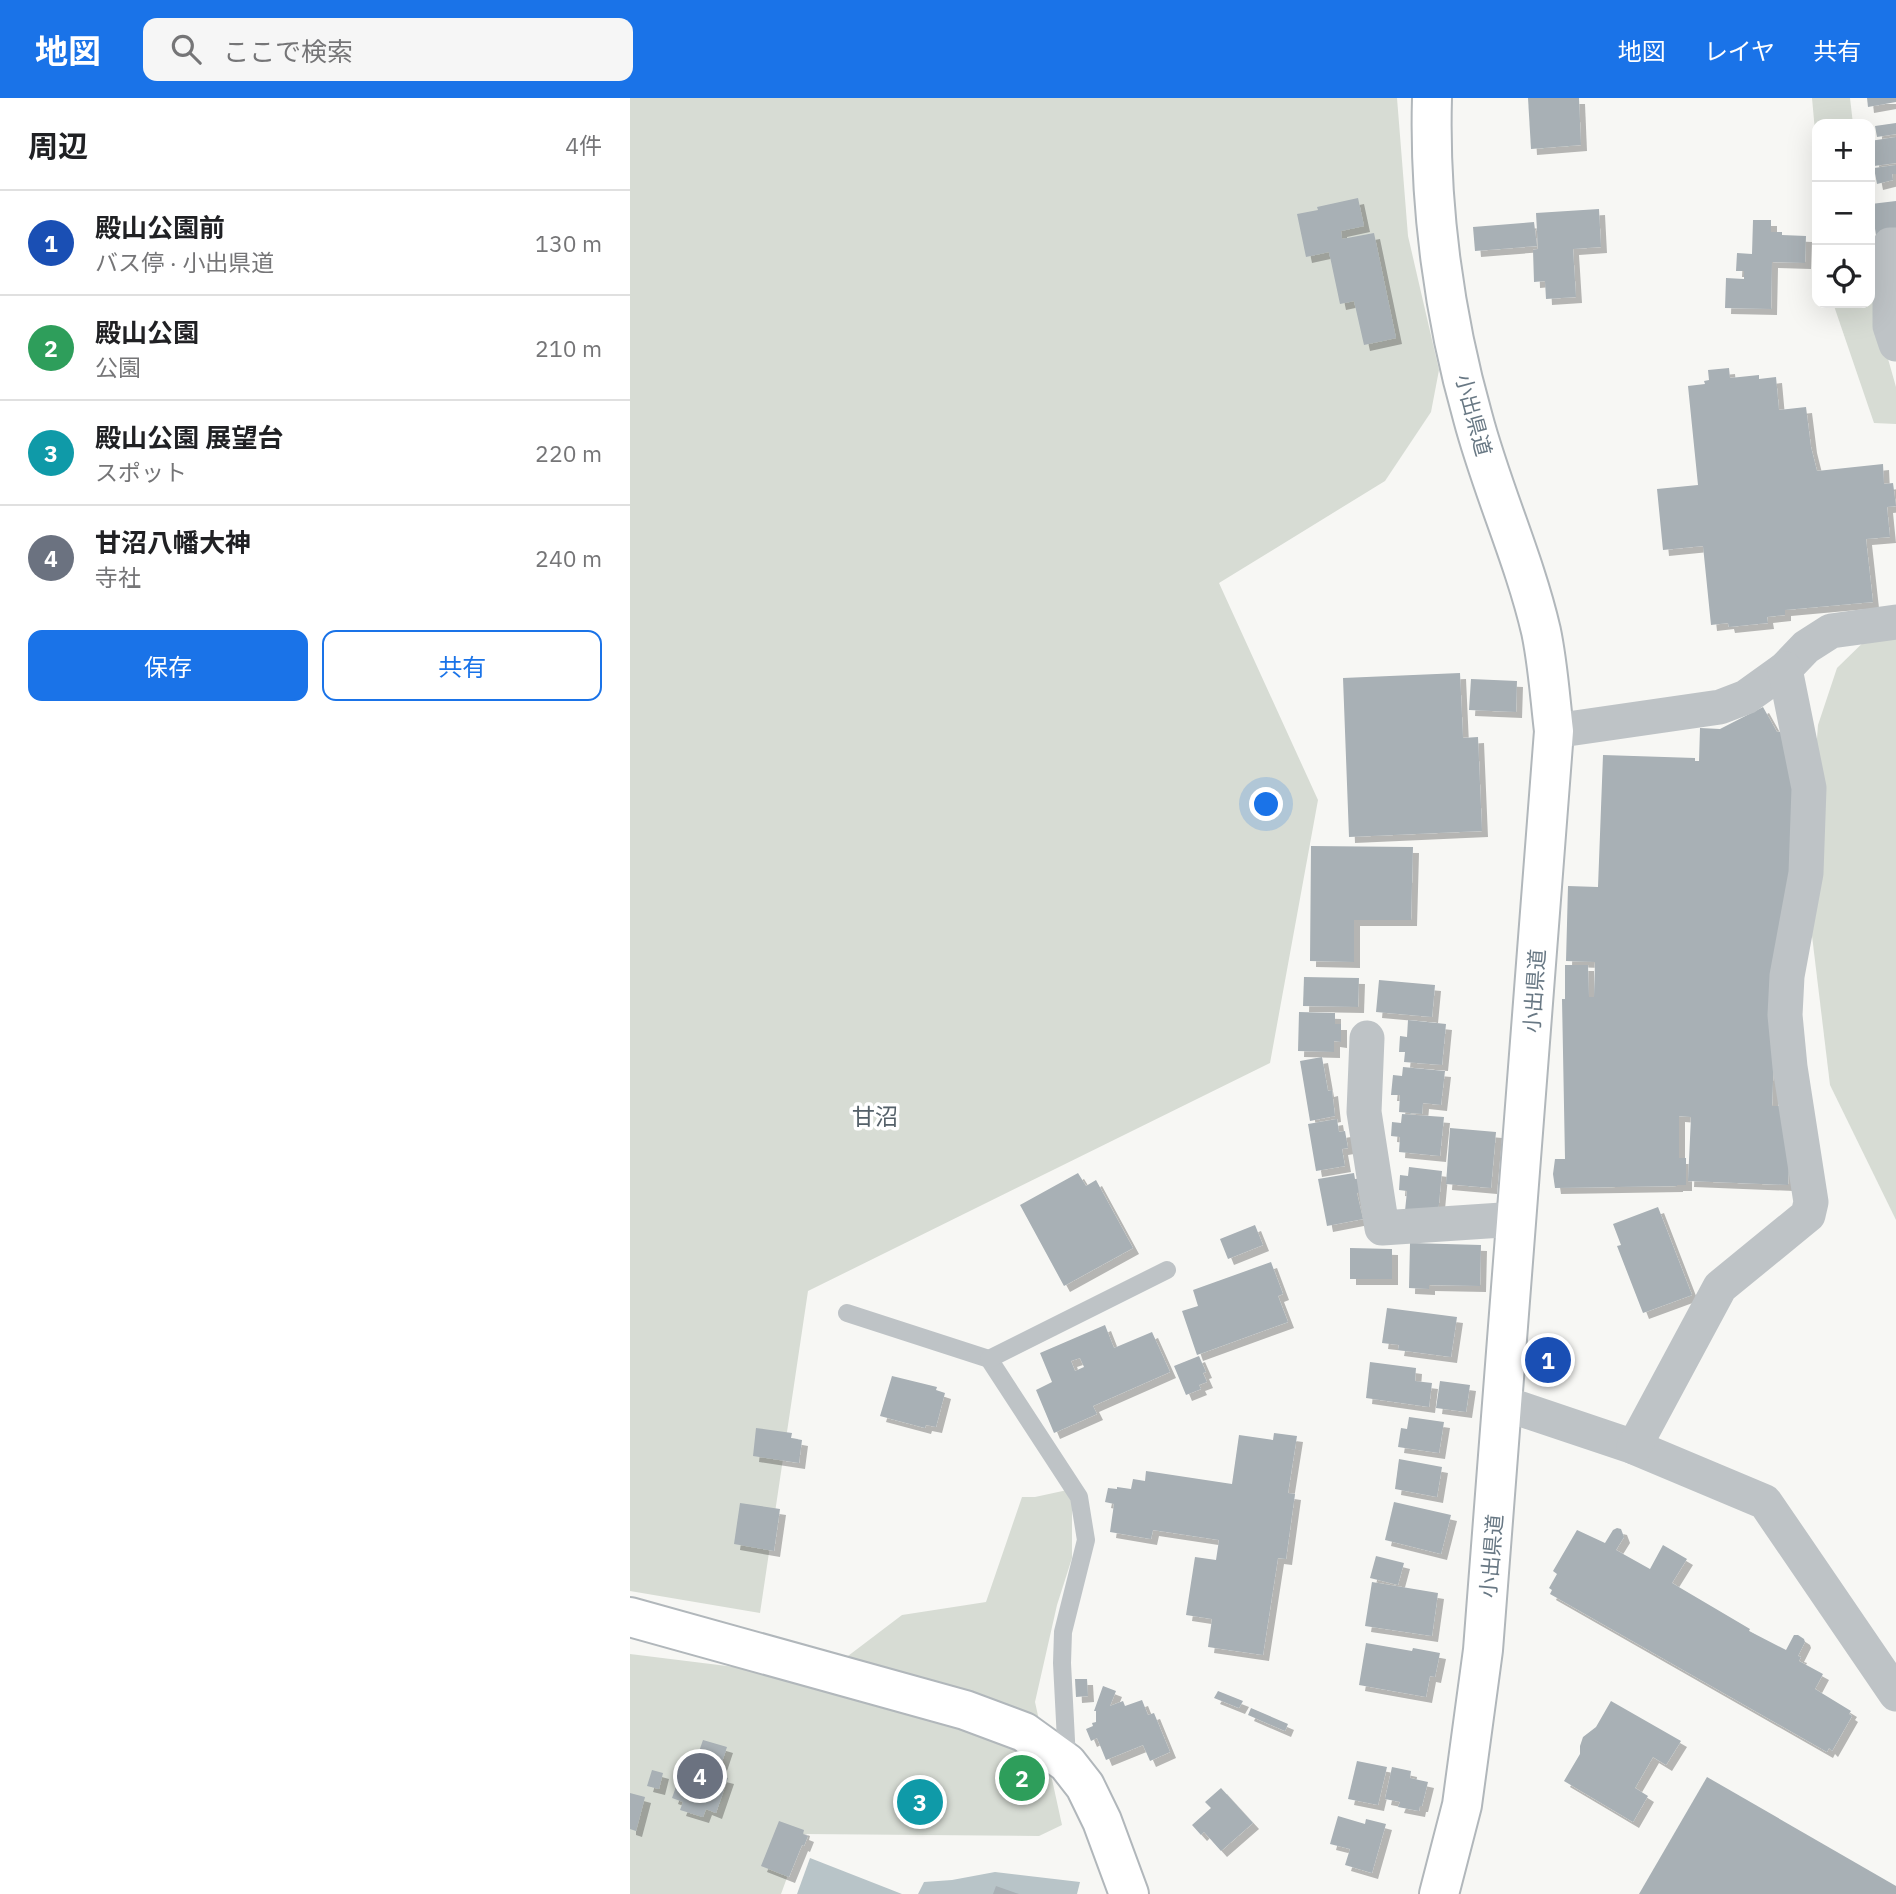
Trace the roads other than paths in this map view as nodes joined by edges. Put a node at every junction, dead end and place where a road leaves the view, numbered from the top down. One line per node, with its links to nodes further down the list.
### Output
1 (1432, 98): 6 (main road, 小出県道)
2 (1896, 245): 3 (street)
3 (1896, 344)
4 (1896, 622): 5 (street)
5 (1785, 669): 6 (street); 13 (street)
6 (1554, 731): 8 (main road, 小出県道)
7 (1367, 1038): 8 (street)
8 (1517, 1219): 12 (main road, 小出県道)
9 (1167, 1270): 11 (lane)
10 (847, 1312): 11 (lane)
11 (989, 1359): 16 (lane)
12 (1503, 1403): 13 (street); 18 (main road, 小出県道)
13 (1634, 1447): 15 (street)
14 (630, 1618): 16 (main road)
15 (1896, 1694)
16 (1068, 1763): 17 (main road)
17 (1129, 1894)
18 (1439, 1894)

